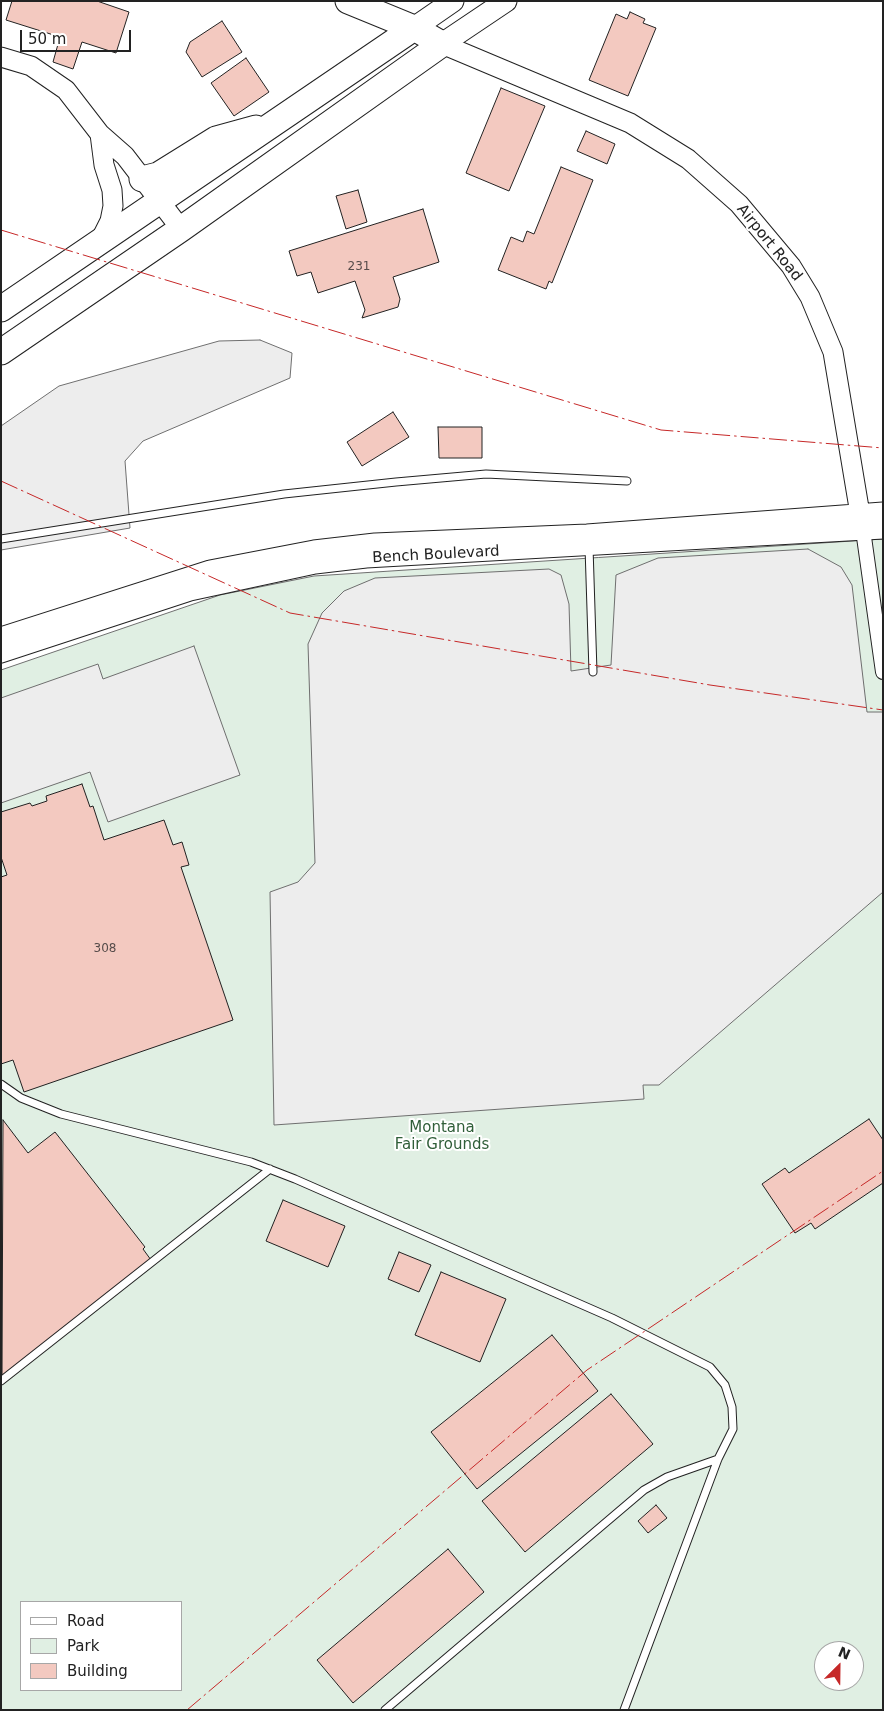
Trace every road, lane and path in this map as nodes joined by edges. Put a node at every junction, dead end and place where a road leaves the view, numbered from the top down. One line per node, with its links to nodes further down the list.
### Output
1 (348, 1): 4 (highway, Airport Road)
2 (453, 1): 4 (main road)
3 (506, 1): 5 (main road)
4 (414, 28): 5 (highway, Airport Road); 7 (highway)
5 (442, 44): 11 (highway); 17 (main road, Airport Road)
6 (1, 56): 8 (main road)
7 (273, 124): 9 (highway); 10 (highway)
8 (100, 134): 9 (main road); 12 (main road)
9 (142, 179): 10 (main road)
10 (160, 202): 11 (main road); 12 (highway)
11 (181, 229): 14 (highway)
12 (99, 243): 13 (highway)
13 (1, 309)
14 (1, 352)
15 (627, 481): 19 (lane)
16 (883, 512): 17 (main road)
17 (862, 522): 18 (main road); 20 (main road); 24 (street, Airport Road)
18 (883, 529)
19 (1, 539)
20 (588, 540): 21 (main road); 22 (main road, Bench Boulevard); 23 (lane)
21 (1, 637)
22 (1, 653)
23 (593, 672)
24 (883, 672)
25 (1, 1084): 26 (lane)
26 (270, 1169): 27 (lane); 28 (lane)
27 (1, 1381)
28 (718, 1459): 29 (lane); 30 (lane)
29 (385, 1710)
30 (624, 1710)

